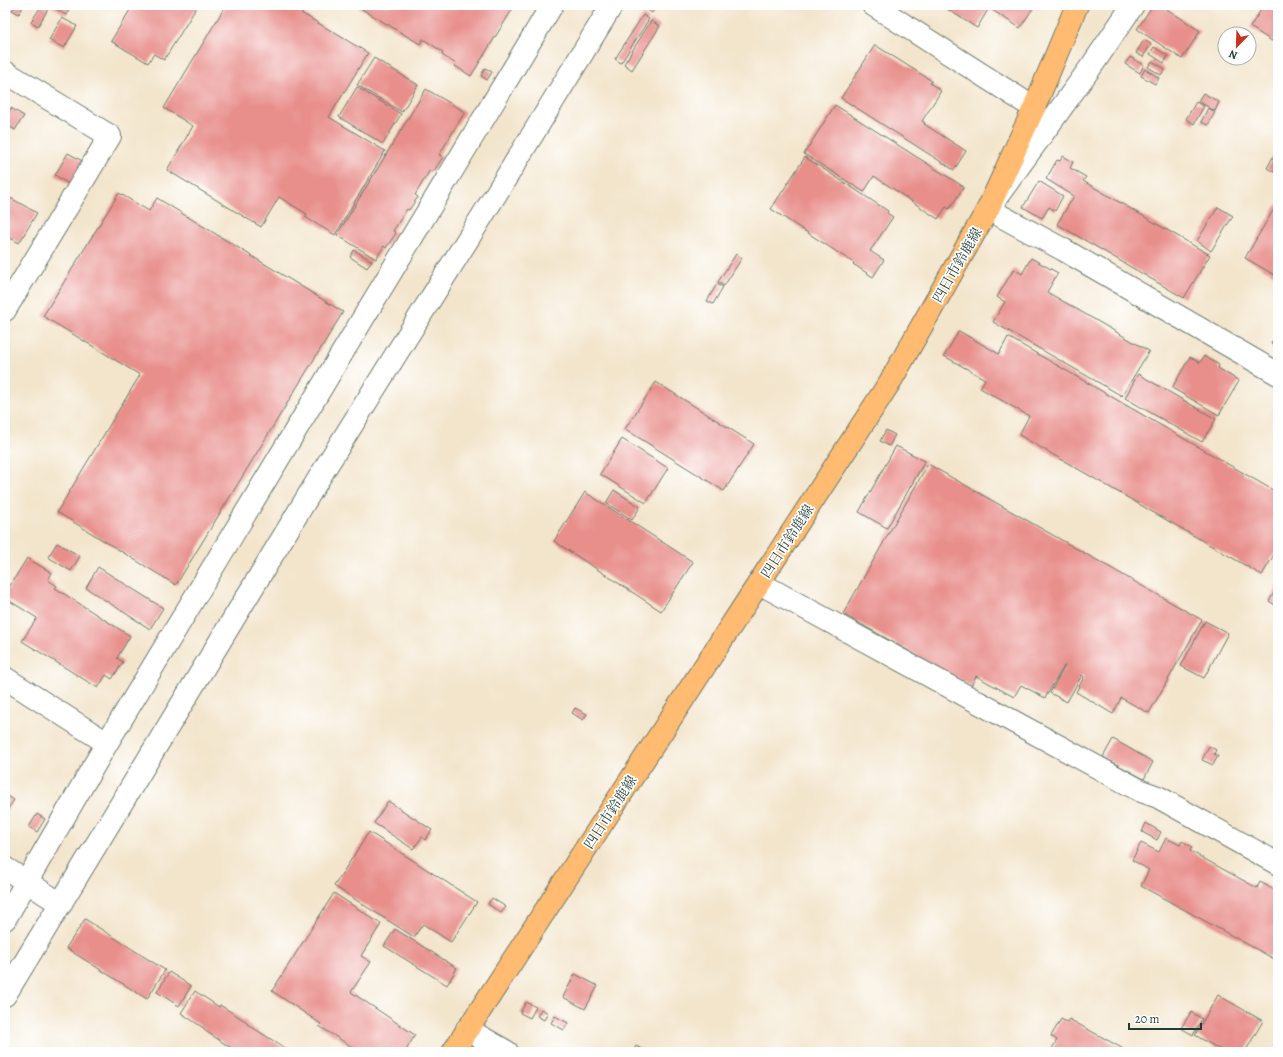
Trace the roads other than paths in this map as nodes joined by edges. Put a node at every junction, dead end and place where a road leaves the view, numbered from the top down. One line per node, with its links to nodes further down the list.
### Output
1 (552, 5): 13 (street)
2 (612, 5): 17 (street)
3 (873, 5): 7 (street)
4 (1077, 5): 7 (main road, 四日市鈴鹿線)
5 (1133, 5): 8 (street)
6 (5, 72): 9 (street)
7 (1034, 108): 8 (main road, 四日市鈴鹿線)
8 (988, 209): 10 (street); 11 (main road, 四日市鈴鹿線)
9 (5, 310)
10 (1278, 374)
11 (759, 583): 14 (street); 20 (main road, 四日市鈴鹿線)
12 (5, 678): 13 (street)
13 (107, 743): 16 (street)
14 (1278, 864)
15 (5, 868): 16 (street)
16 (26, 882): 17 (street); 18 (street)
17 (61, 904): 19 (street)
18 (5, 919)
19 (5, 995)
20 (467, 1029): 21 (main road, 四日市鈴鹿線); 22 (street)
21 (453, 1052)
22 (507, 1052)

